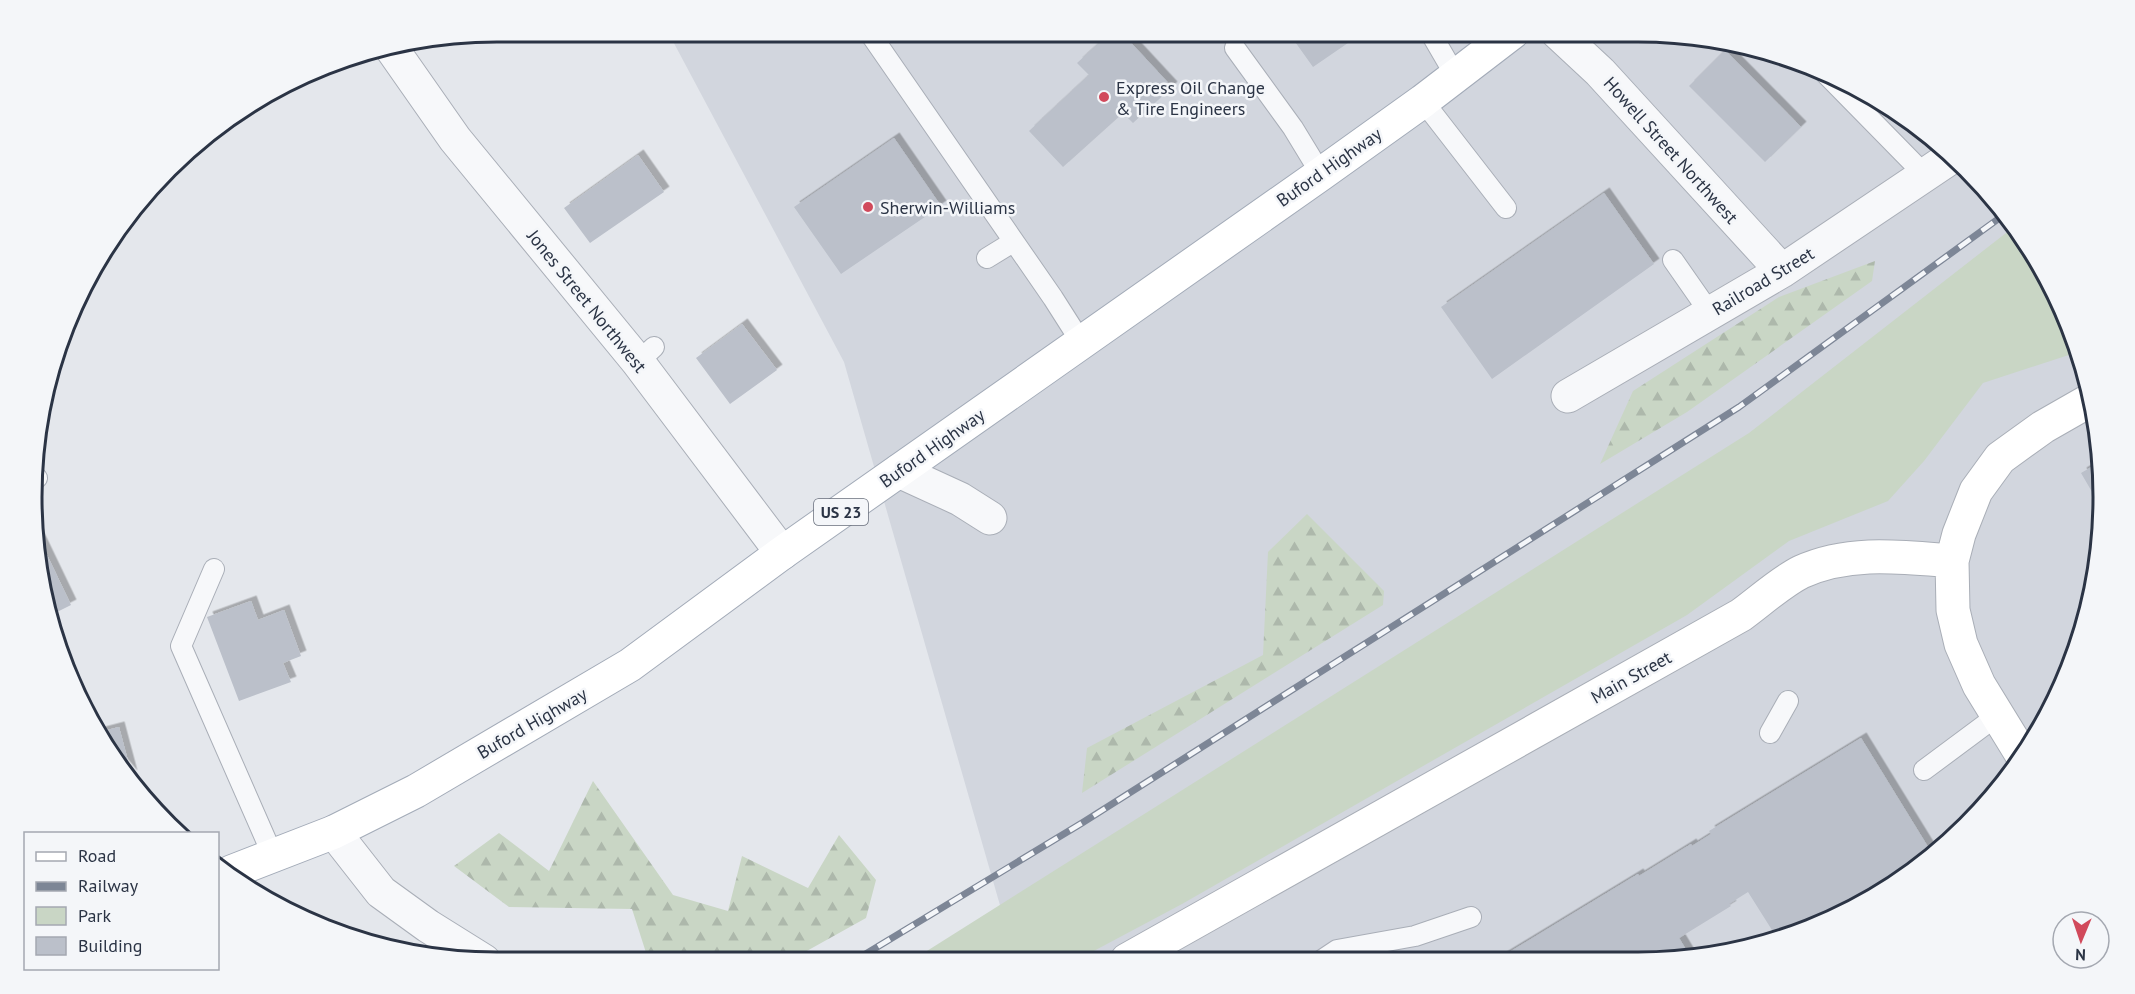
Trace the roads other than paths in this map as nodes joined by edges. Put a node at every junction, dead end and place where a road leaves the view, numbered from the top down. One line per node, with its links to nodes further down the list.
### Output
1 (876, 42): 14 (lane)
2 (1436, 42): 7 (lane)
3 (1500, 42): 7 (main road, Buford Highway / US 23)
4 (1568, 42): 17 (street, Howell Street Northwest)
5 (1235, 48): 11 (lane)
6 (396, 54): 24 (street, Jones Street Northwest)
7 (1455, 75): 9 (main road, Buford Highway / US 23)
8 (1842, 91): 12 (lane)
9 (1423, 100): 11 (main road, Buford Highway / US 23); 13 (lane)
10 (1945, 162): 12 (street, Railroad Street)
11 (1321, 174): 19 (main road, Buford Highway / US 23)
12 (1926, 176): 17 (street, Railroad Street)
13 (1506, 208)
14 (1013, 242): 15 (lane); 19 (lane)
15 (987, 258)
16 (1673, 260): 18 (lane)
17 (1782, 272): 18 (street, Railroad Street)
18 (1710, 314): 20 (street, Railroad Street)
19 (1081, 342): 22 (main road, Buford Highway / US 23)
20 (1568, 396)
21 (2083, 404): 25 (main road)
22 (899, 471): 23 (street); 24 (main road, Buford Highway / US 23)
23 (990, 518)
24 (782, 553): 32 (main road, Buford Highway / US 23)
25 (1952, 561): 28 (main road); 37 (main road, Main Street)
26 (214, 569): 33 (lane)
27 (1788, 701): 29 (lane)
28 (1998, 715): 30 (main road); 31 (lane)
29 (1770, 733)
30 (2018, 748)
31 (1924, 770)
32 (334, 832): 33 (main road, Buford Highway / US 23); 36 (street)
33 (273, 856): 34 (main road, Buford Highway / US 23)
34 (237, 870)
35 (1471, 917): 38 (lane)
36 (468, 951)
37 (1141, 952)
38 (1334, 952)

